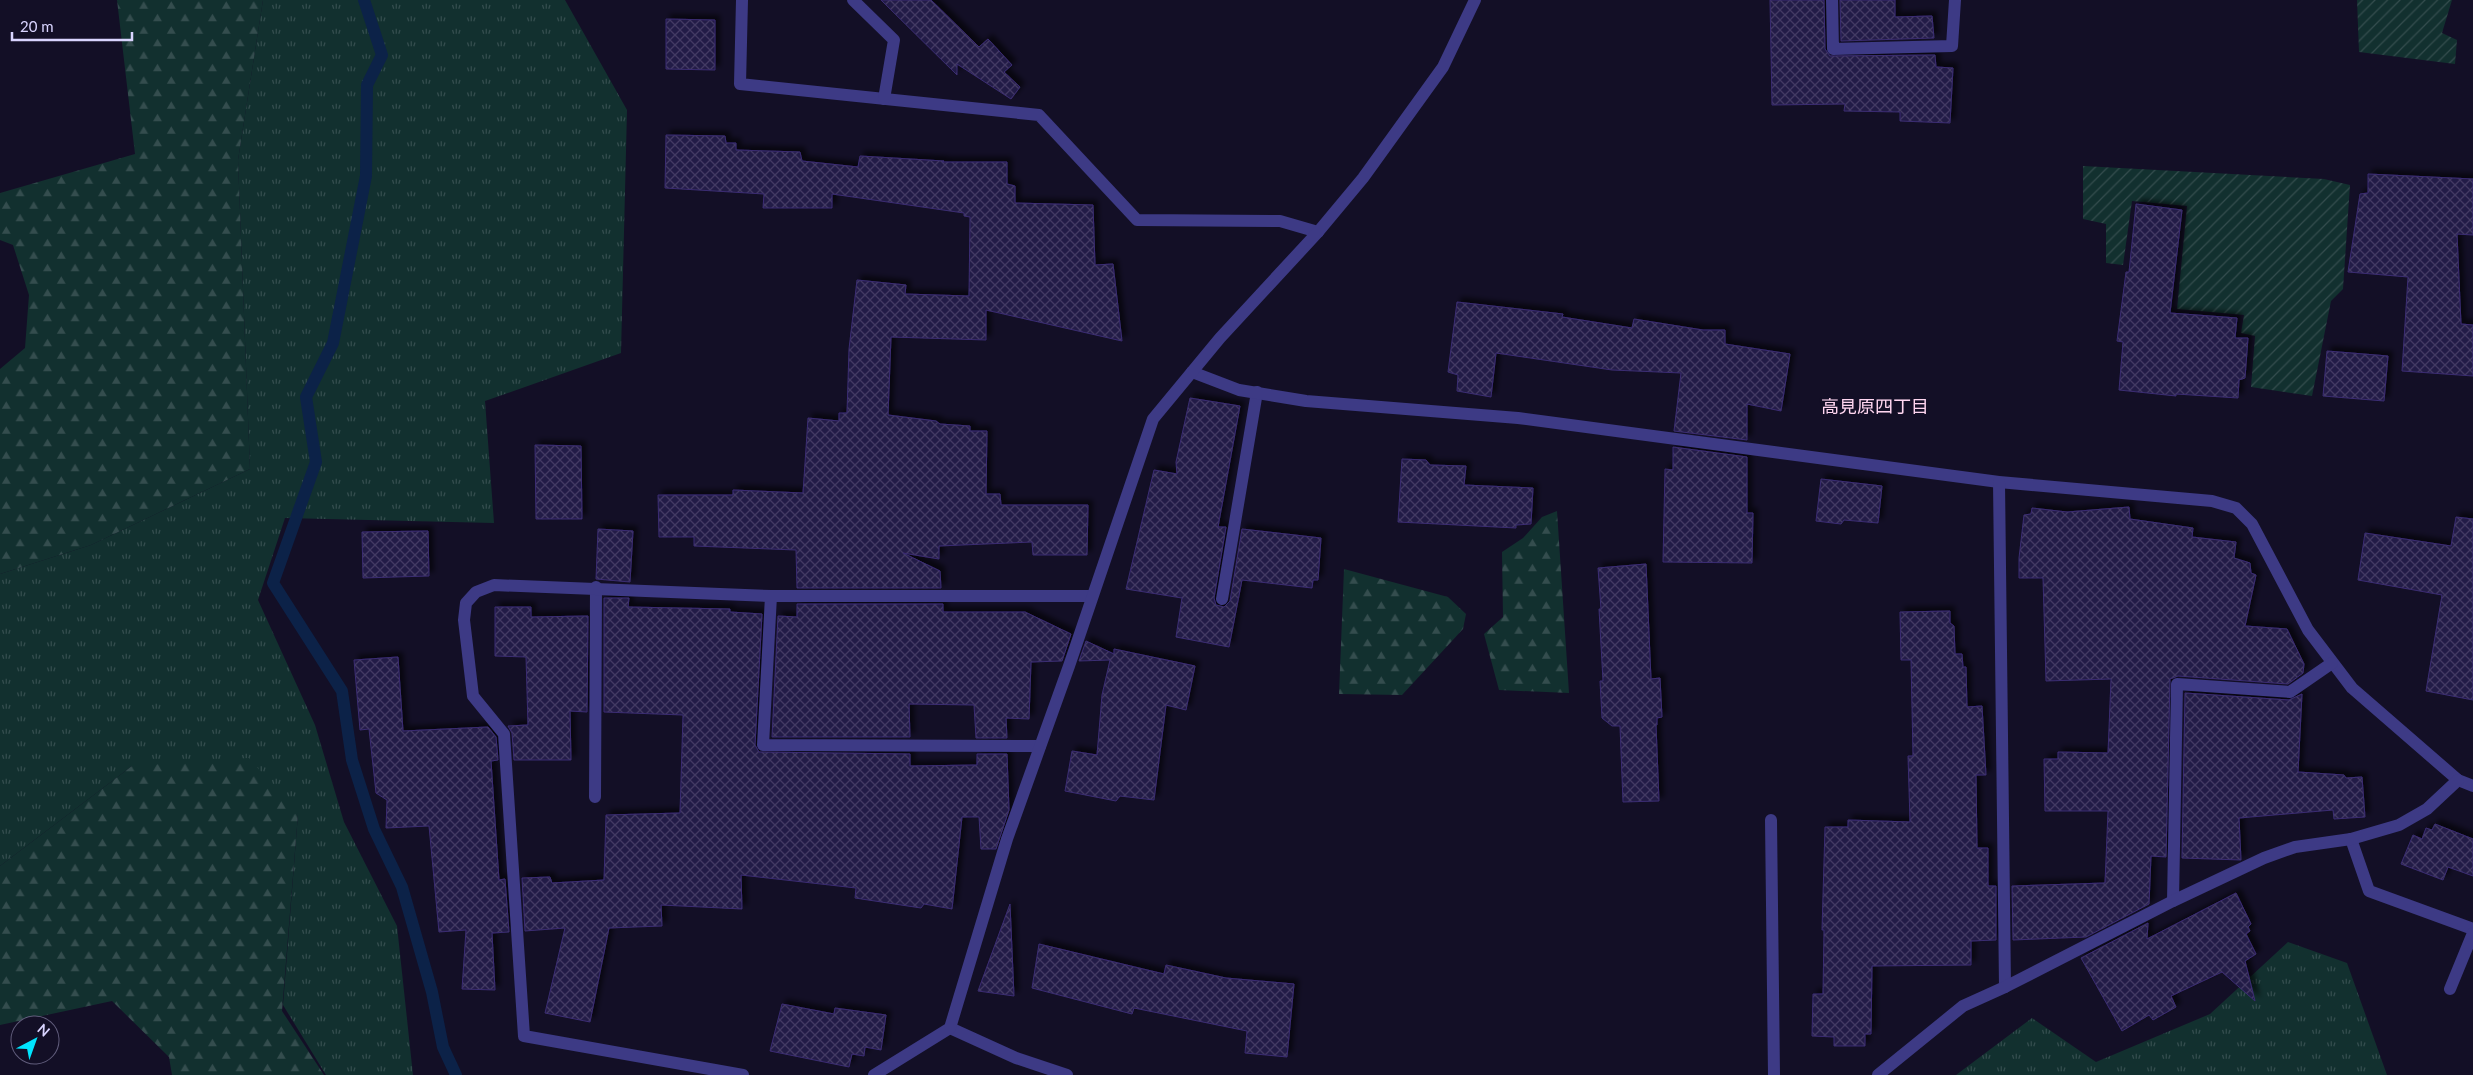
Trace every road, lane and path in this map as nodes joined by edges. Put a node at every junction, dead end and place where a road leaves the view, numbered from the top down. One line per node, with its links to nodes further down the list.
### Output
1 (742, 0): 6 (street)
2 (853, 0): 6 (street)
3 (1475, 0): 7 (street)
4 (1832, 0): 5 (street)
5 (1955, 0)
6 (884, 99): 7 (street)
7 (1318, 232): 8 (street)
8 (1192, 372): 9 (street); 13 (street)
9 (1257, 392): 10 (street); 14 (street)
10 (1999, 482): 15 (street); 25 (street)
11 (596, 587): 12 (street); 19 (street); 28 (street)
12 (771, 596): 13 (street); 16 (street)
13 (1092, 596): 16 (street)
14 (1222, 599)
15 (2332, 662): 17 (street); 22 (street)
16 (1040, 746): 27 (street)
17 (2458, 780): 18 (street); 21 (street)
18 (2473, 786)
19 (595, 797)
20 (1771, 820): 31 (street)
21 (2351, 839): 22 (street); 23 (street)
22 (2173, 901): 25 (street)
23 (2473, 929)
24 (2473, 934): 26 (street)
25 (2005, 987): 32 (street)
26 (2450, 989)
27 (950, 1028): 29 (street); 30 (street)
28 (743, 1075)
29 (874, 1075)
30 (1067, 1075)
31 (1774, 1075)
32 (1878, 1075)

